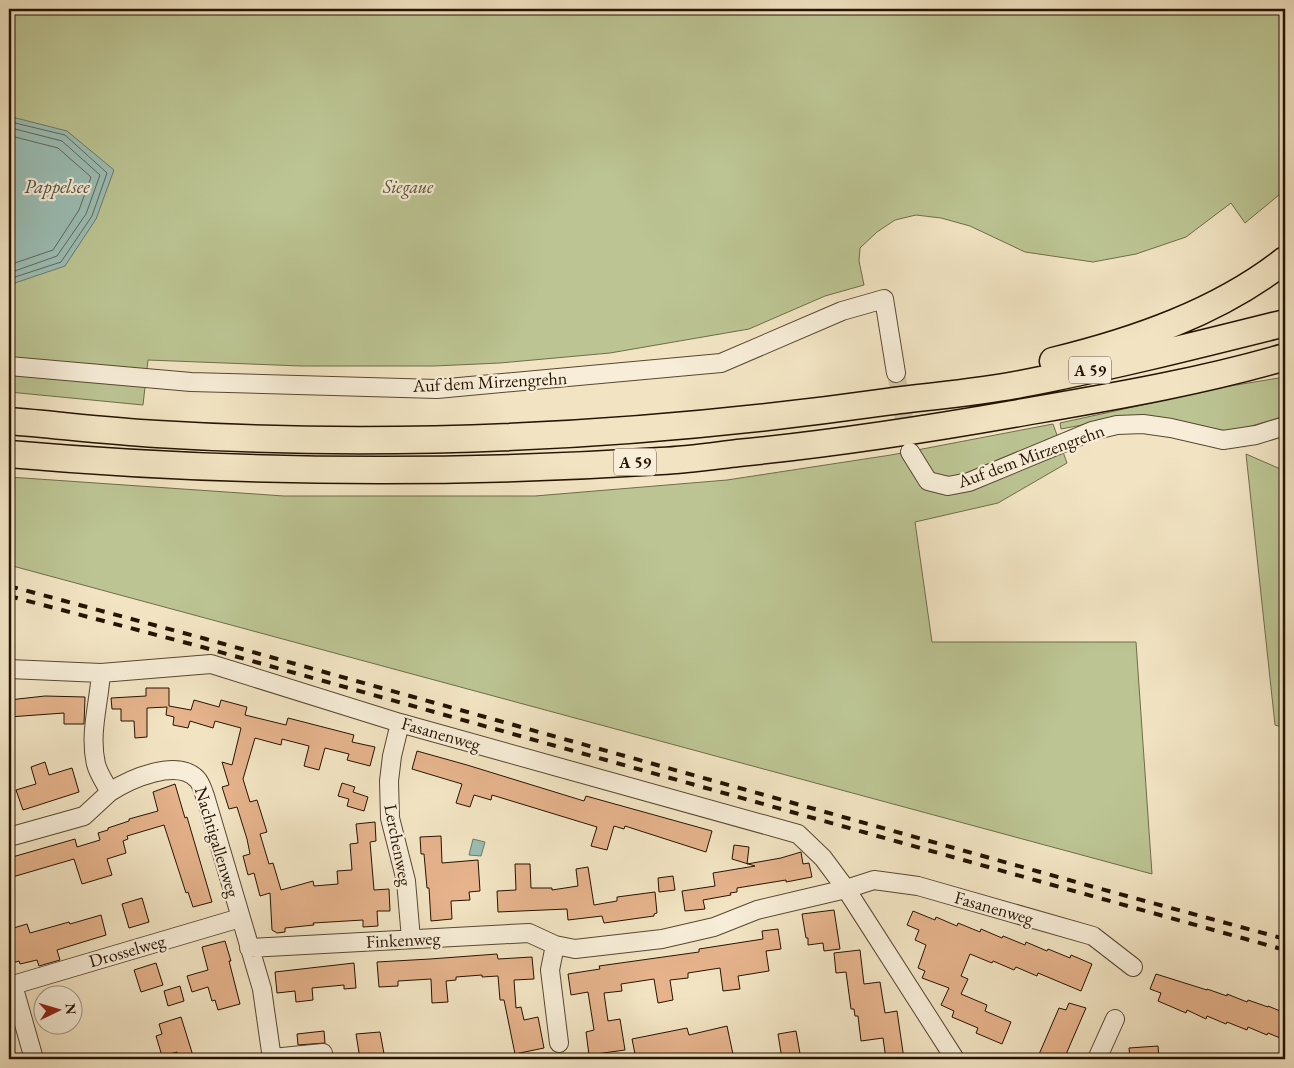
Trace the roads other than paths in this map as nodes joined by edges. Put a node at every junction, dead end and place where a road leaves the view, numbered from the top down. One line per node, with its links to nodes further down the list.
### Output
1 (1285, 260): 6 (highway, A 59)
2 (1285, 323): 6 (highway, A 59)
3 (1285, 358): 10 (highway, A 59)
4 (9, 366): 5 (street, Auf dem Mirzengrehn)
5 (896, 373)
6 (892, 401): 7 (highway, A 59)
7 (9, 421)
8 (1285, 426): 9 (street, Auf dem Mirzengrehn)
9 (910, 452)
10 (9, 454)
11 (9, 670): 12 (street, Fasanenweg)
12 (101, 673): 13 (street, Fasanenweg); 14 (street)
13 (400, 723): 16 (street, Fasanenweg); 18 (street, Lerchenweg)
14 (110, 792): 15 (street); 17 (street, Nachtigallenweg)
15 (9, 837)
16 (846, 889): 19 (street, Finkenweg); 21 (street, Fasanenweg); 28 (street, Fasanenweg)
17 (240, 918): 20 (street, Nachtigallenweg); 22 (street, Drosselweg)
18 (411, 939): 19 (street, Finkenweg); 20 (street, Finkenweg)
19 (555, 945): 24 (street)
20 (249, 948): 26 (street, Nachtigallenweg)
21 (1133, 967)
22 (11, 985): 27 (street, Drosselweg)
23 (1116, 1019): 29 (street)
24 (559, 1043)
25 (323, 1053): 26 (street)
26 (272, 1058)
27 (34, 1059)
28 (955, 1059)
29 (1097, 1059)

